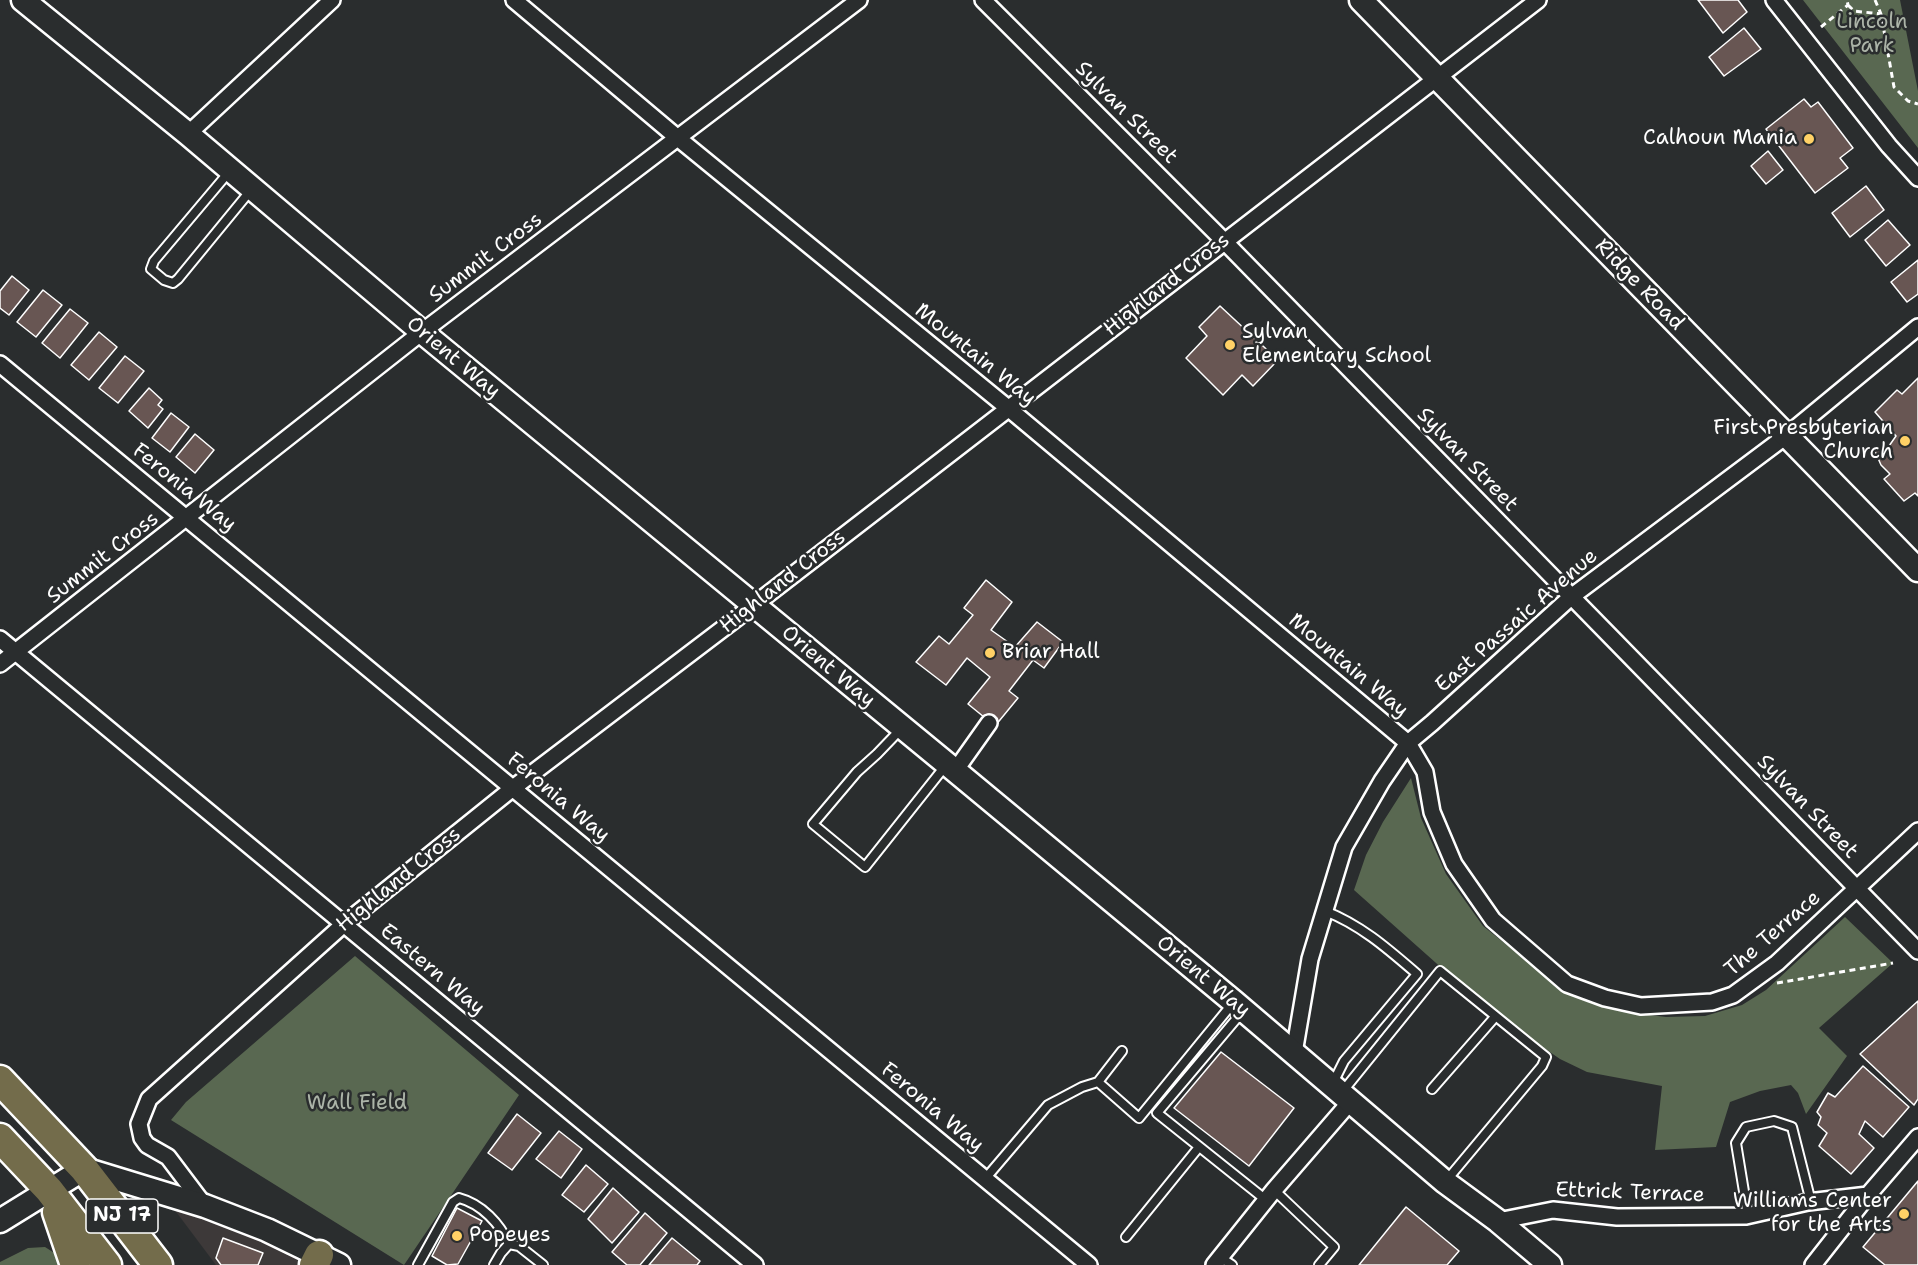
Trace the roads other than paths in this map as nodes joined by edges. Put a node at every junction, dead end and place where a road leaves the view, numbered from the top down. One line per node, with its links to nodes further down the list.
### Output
1 (23, 0): 10 (street, Orient Way)
2 (332, 0): 10 (street)
3 (514, 0): 11 (street, Mountain Way)
4 (859, 0): 11 (street, Summit Cross)
5 (983, 0): 15 (street, Sylvan Street)
6 (1361, 0): 9 (street, Ridge Road)
7 (1538, 0): 9 (street, Highland Cross)
8 (1774, 0): 13 (street)
9 (1437, 78): 15 (street, Highland Cross); 20 (street, Ridge Road)
10 (188, 134): 12 (street, Orient Way)
11 (679, 138): 17 (street, Summit Cross); 19 (street, Mountain Way)
12 (231, 170): 14 (street, Orient Way); 14 (lane)
13 (1918, 178)
14 (252, 189): 17 (street, Orient Way)
15 (1224, 241): 19 (street, Highland Cross); 23 (street, Sylvan Street)
16 (1918, 327): 20 (street, East Passaic Avenue)
17 (422, 332): 21 (street, Summit Cross); 24 (street, Orient Way)
18 (0, 364): 21 (street, Feronia Way)
19 (1008, 408): 24 (street, Highland Cross); 30 (street, Mountain Way)
20 (1785, 436): 22 (street, Ridge Road); 23 (street, East Passaic Avenue)
21 (188, 518): 26 (street, Summit Cross); 32 (street, Feronia Way)
22 (1918, 570)
23 (1571, 597): 30 (street, East Passaic Avenue); 34 (street, Sylvan Street)
24 (754, 605): 29 (street, Orient Way); 32 (street, Highland Cross)
25 (0, 639): 26 (street, Eastern Way)
26 (16, 652): 27 (street, Summit Cross); 36 (street, Eastern Way)
27 (0, 664)
28 (989, 723): 31 (street)
29 (902, 728): 31 (street, Orient Way); 31 (lane)
30 (1408, 743): 34 (street, The Terrace); 35 (street, East Passaic Avenue)
31 (951, 767): 38 (street, Orient Way)
32 (513, 788): 36 (street, Highland Cross); 49 (street, Feronia Way)
33 (1918, 831): 34 (street, The Terrace)
34 (1858, 889): 37 (street, Sylvan Street)
35 (1325, 911): 41 (street, East Passaic Avenue); 45 (lane)
36 (344, 924): 55 (street, Highland Cross); 69 (street, Eastern Way)
37 (1918, 951)
38 (1239, 1006): 41 (street, Orient Way); 43 (lane); 48 (lane)
39 (1495, 1017): 44 (lane); 45 (lane); 51 (lane)
40 (1122, 1051): 43 (lane)
41 (1294, 1053): 45 (street, Orient Way)
42 (0, 1080): 50 (highway, NJ 17)
43 (1098, 1082): 49 (lane)
44 (1432, 1089)
45 (1343, 1094): 51 (street, Orient Way); 52 (street)
46 (1918, 1137): 53 (street)
47 (0, 1138): 50 (highway, NJ 17)
48 (1199, 1147): 52 (lane); 59 (lane)
49 (985, 1179): 70 (street, Feronia Way)
50 (66, 1180): 55 (street); 57 (street); 63 (highway); 64 (highway, NJ 17); 65 (highway, NJ 17)
51 (1445, 1182): 58 (street, Orient Way)
52 (1270, 1195): 62 (street); 71 (lane)
53 (1868, 1195): 54 (street, Ettrick Terrace); 73 (street)
54 (1811, 1202): 56 (street, Ettrick Terrace); 56 (lane)
55 (205, 1206): 61 (street)
56 (1748, 1216): 58 (street, Ettrick Terrace)
57 (0, 1221)
58 (1498, 1221): 72 (street, Orient Way)
59 (1126, 1237)
60 (509, 1244): 66 (lane); 67 (lane); 68 (lane)
61 (324, 1262)
62 (1222, 1262)
63 (75, 1265)
64 (107, 1265)
65 (158, 1265)
66 (418, 1265)
67 (494, 1265)
68 (543, 1265)
69 (755, 1265)
70 (1089, 1265)
71 (1319, 1265)
72 (1550, 1265)
73 (1813, 1265)

